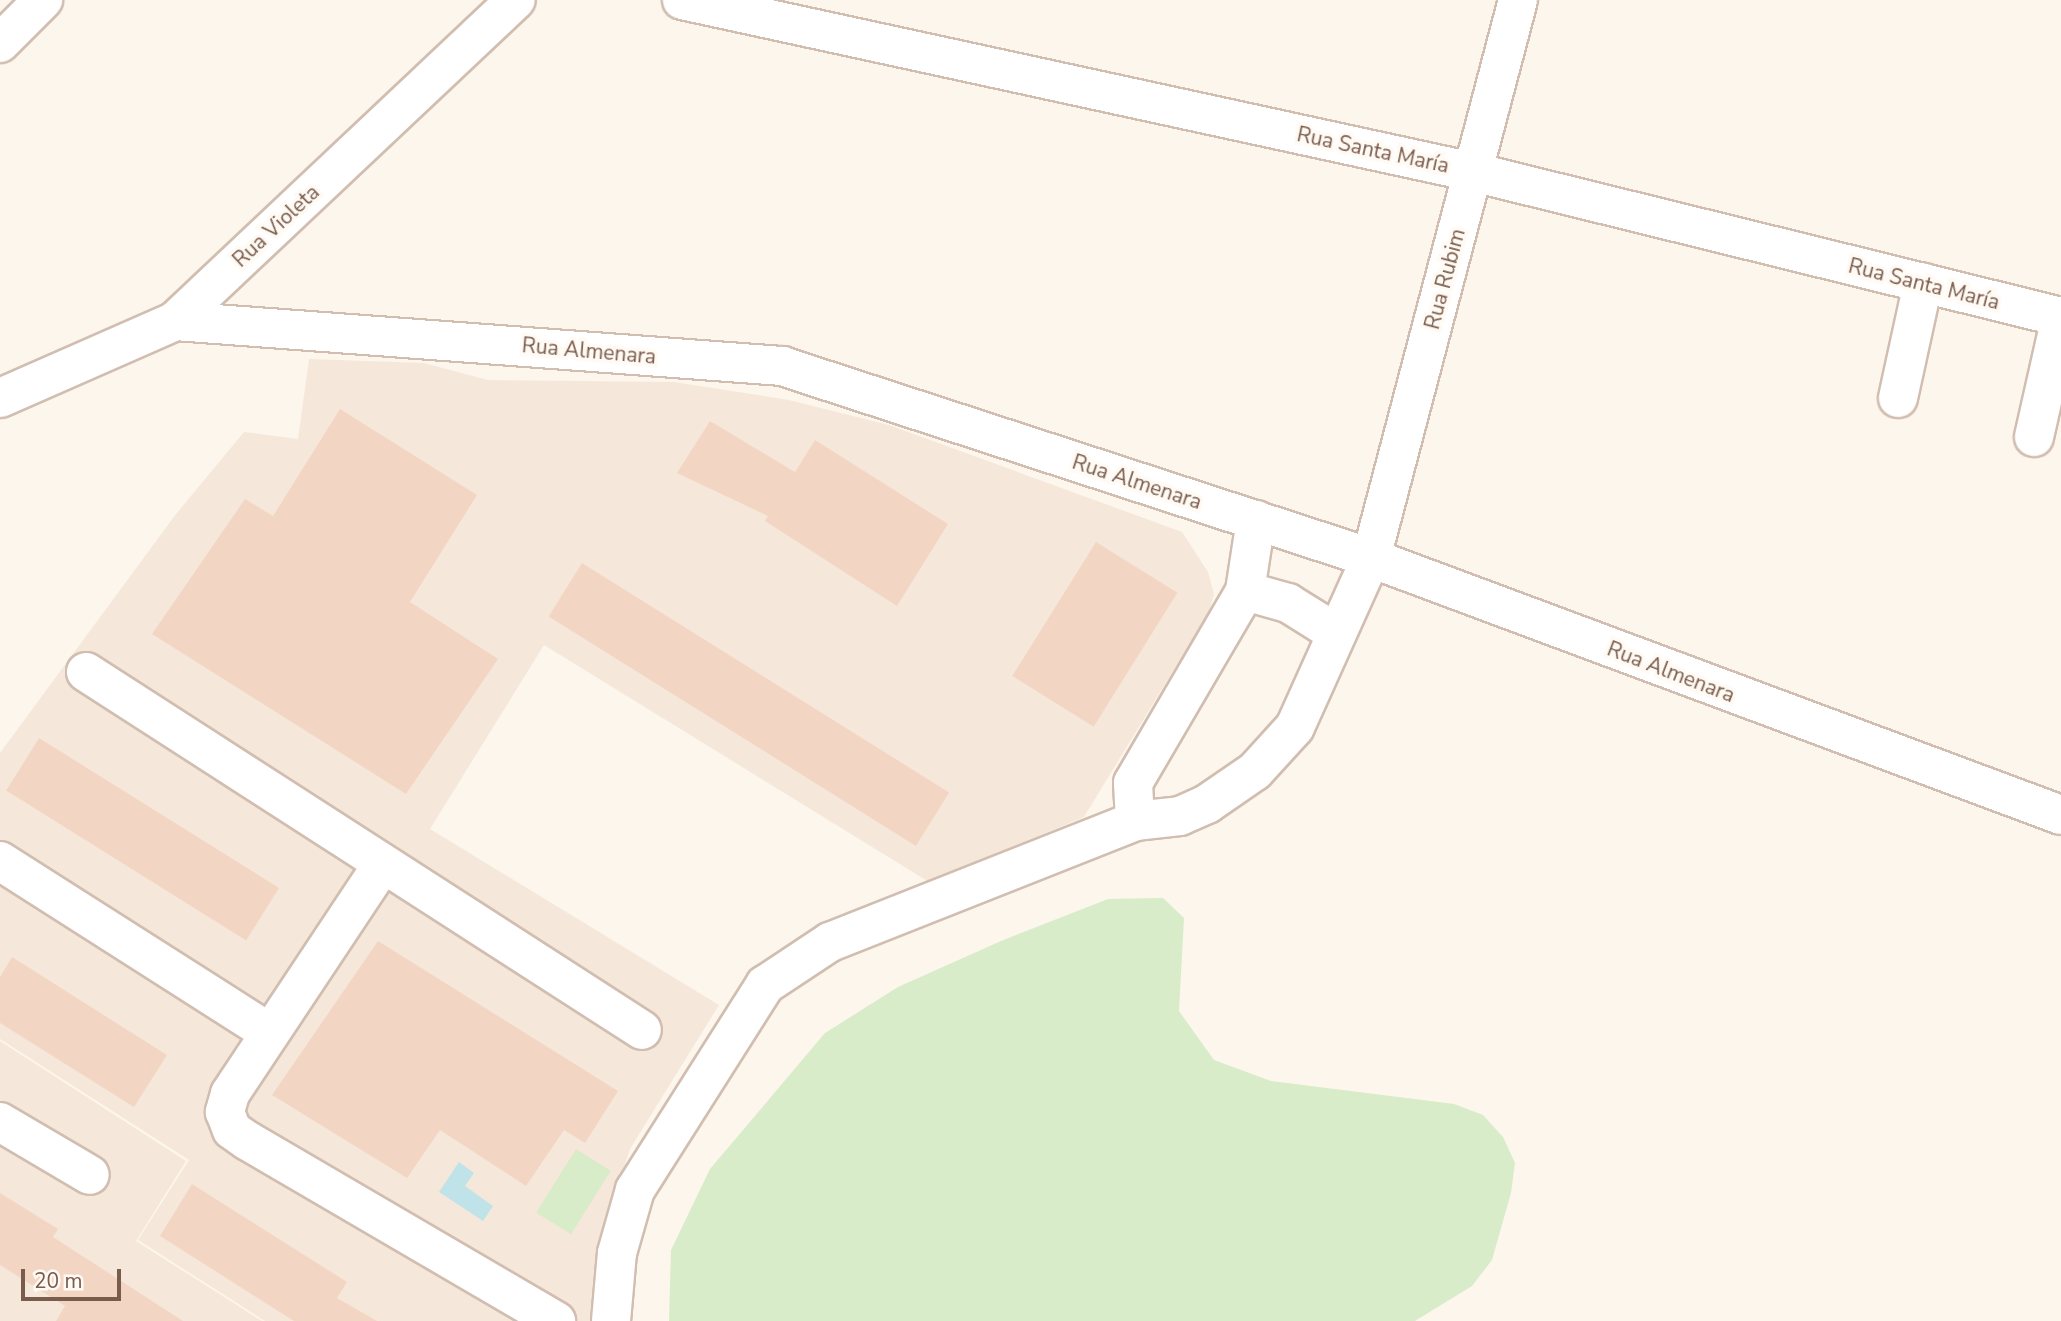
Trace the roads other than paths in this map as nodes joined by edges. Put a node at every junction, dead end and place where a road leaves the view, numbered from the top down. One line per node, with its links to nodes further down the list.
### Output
1 (43, 0): 5 (street)
2 (516, 0): 9 (street, Rua Violeta)
3 (1518, 0): 6 (street, Rua Rubim)
4 (696, 2): 6 (street, Rua Santa María)
5 (0, 43)
6 (1473, 172): 7 (street, Rua Santa María); 14 (street, Rua Rubim)
7 (1923, 283): 8 (street, Rua Santa María); 11 (street)
8 (2061, 317): 12 (street)
9 (175, 321): 10 (street, Rua Violeta); 13 (street, Rua Almenara)
10 (0, 398)
11 (1898, 398)
12 (2034, 437)
13 (1256, 520): 14 (street, Rua Almenara); 15 (street)
14 (1371, 558): 16 (street, Rua Rubim); 18 (street, Rua Almenara)
15 (1245, 591): 16 (street); 19 (street)
16 (1336, 633): 19 (street, Rua Rubim)
17 (86, 672): 21 (street)
18 (2061, 815)
19 (1135, 821): 27 (street, Rua Rubim)
20 (0, 860): 23 (street)
21 (382, 865): 22 (street); 23 (street)
22 (642, 1030)
23 (270, 1033): 26 (street)
24 (0, 1122): 25 (street)
25 (90, 1175)
26 (556, 1321)
27 (611, 1321)

